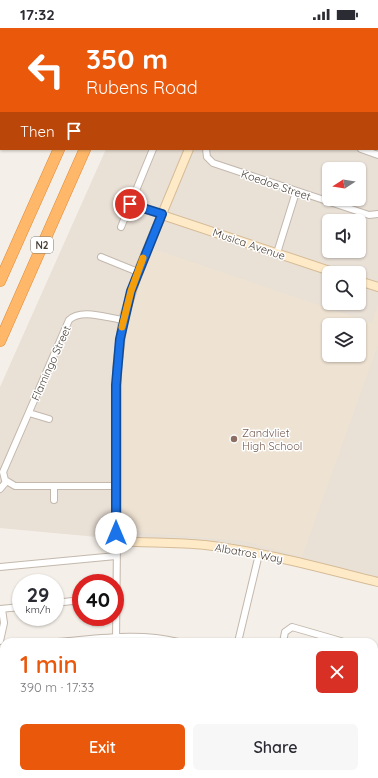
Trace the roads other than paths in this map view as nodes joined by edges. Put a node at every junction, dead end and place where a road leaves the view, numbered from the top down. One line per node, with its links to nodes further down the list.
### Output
1 (59, 150): 17 (highway, N2)
2 (85, 150): 21 (highway, N2)
3 (153, 150): 9 (street)
4 (189, 150): 10 (street)
5 (206, 150): 8 (street, Koedoe Street)
6 (363, 150): 7 (street)
7 (378, 155)
8 (296, 192): 11 (street, Koedoe Street); 13 (street)
9 (130, 204): 10 (street); 12 (street)
10 (162, 214): 13 (street, Musica Avenue); 16 (street)
11 (378, 214)
12 (120, 227)
13 (277, 253): 15 (street, Musica Avenue)
14 (101, 257): 16 (street)
15 (322, 268)
16 (138, 272): 20 (street)
17 (0, 281)
18 (366, 283): 19 (street)
19 (378, 287)
20 (123, 320): 22 (street, Flamingo Street); 26 (street)
21 (0, 341)
22 (29, 413): 23 (street, Flamingo Street); 24 (street, Flamingo Street)
23 (49, 419)
24 (6, 482): 25 (street); 27 (street)
25 (54, 486): 26 (street); 28 (street)
26 (116, 486): 29 (street)
27 (0, 488)
28 (54, 500)
29 (117, 541): 30 (street, Albatros Way); 31 (street)
30 (259, 554): 34 (street, Albatros Way); 40 (street)
31 (116, 556): 32 (street); 33 (street)
32 (0, 567)
33 (116, 574)
34 (378, 582)
35 (12, 608): 36 (street)
36 (1, 609): 38 (street)
37 (116, 626): 39 (street)
38 (0, 638)
39 (116, 638)
40 (239, 638)
41 (284, 638): 42 (street)
42 (330, 638)

